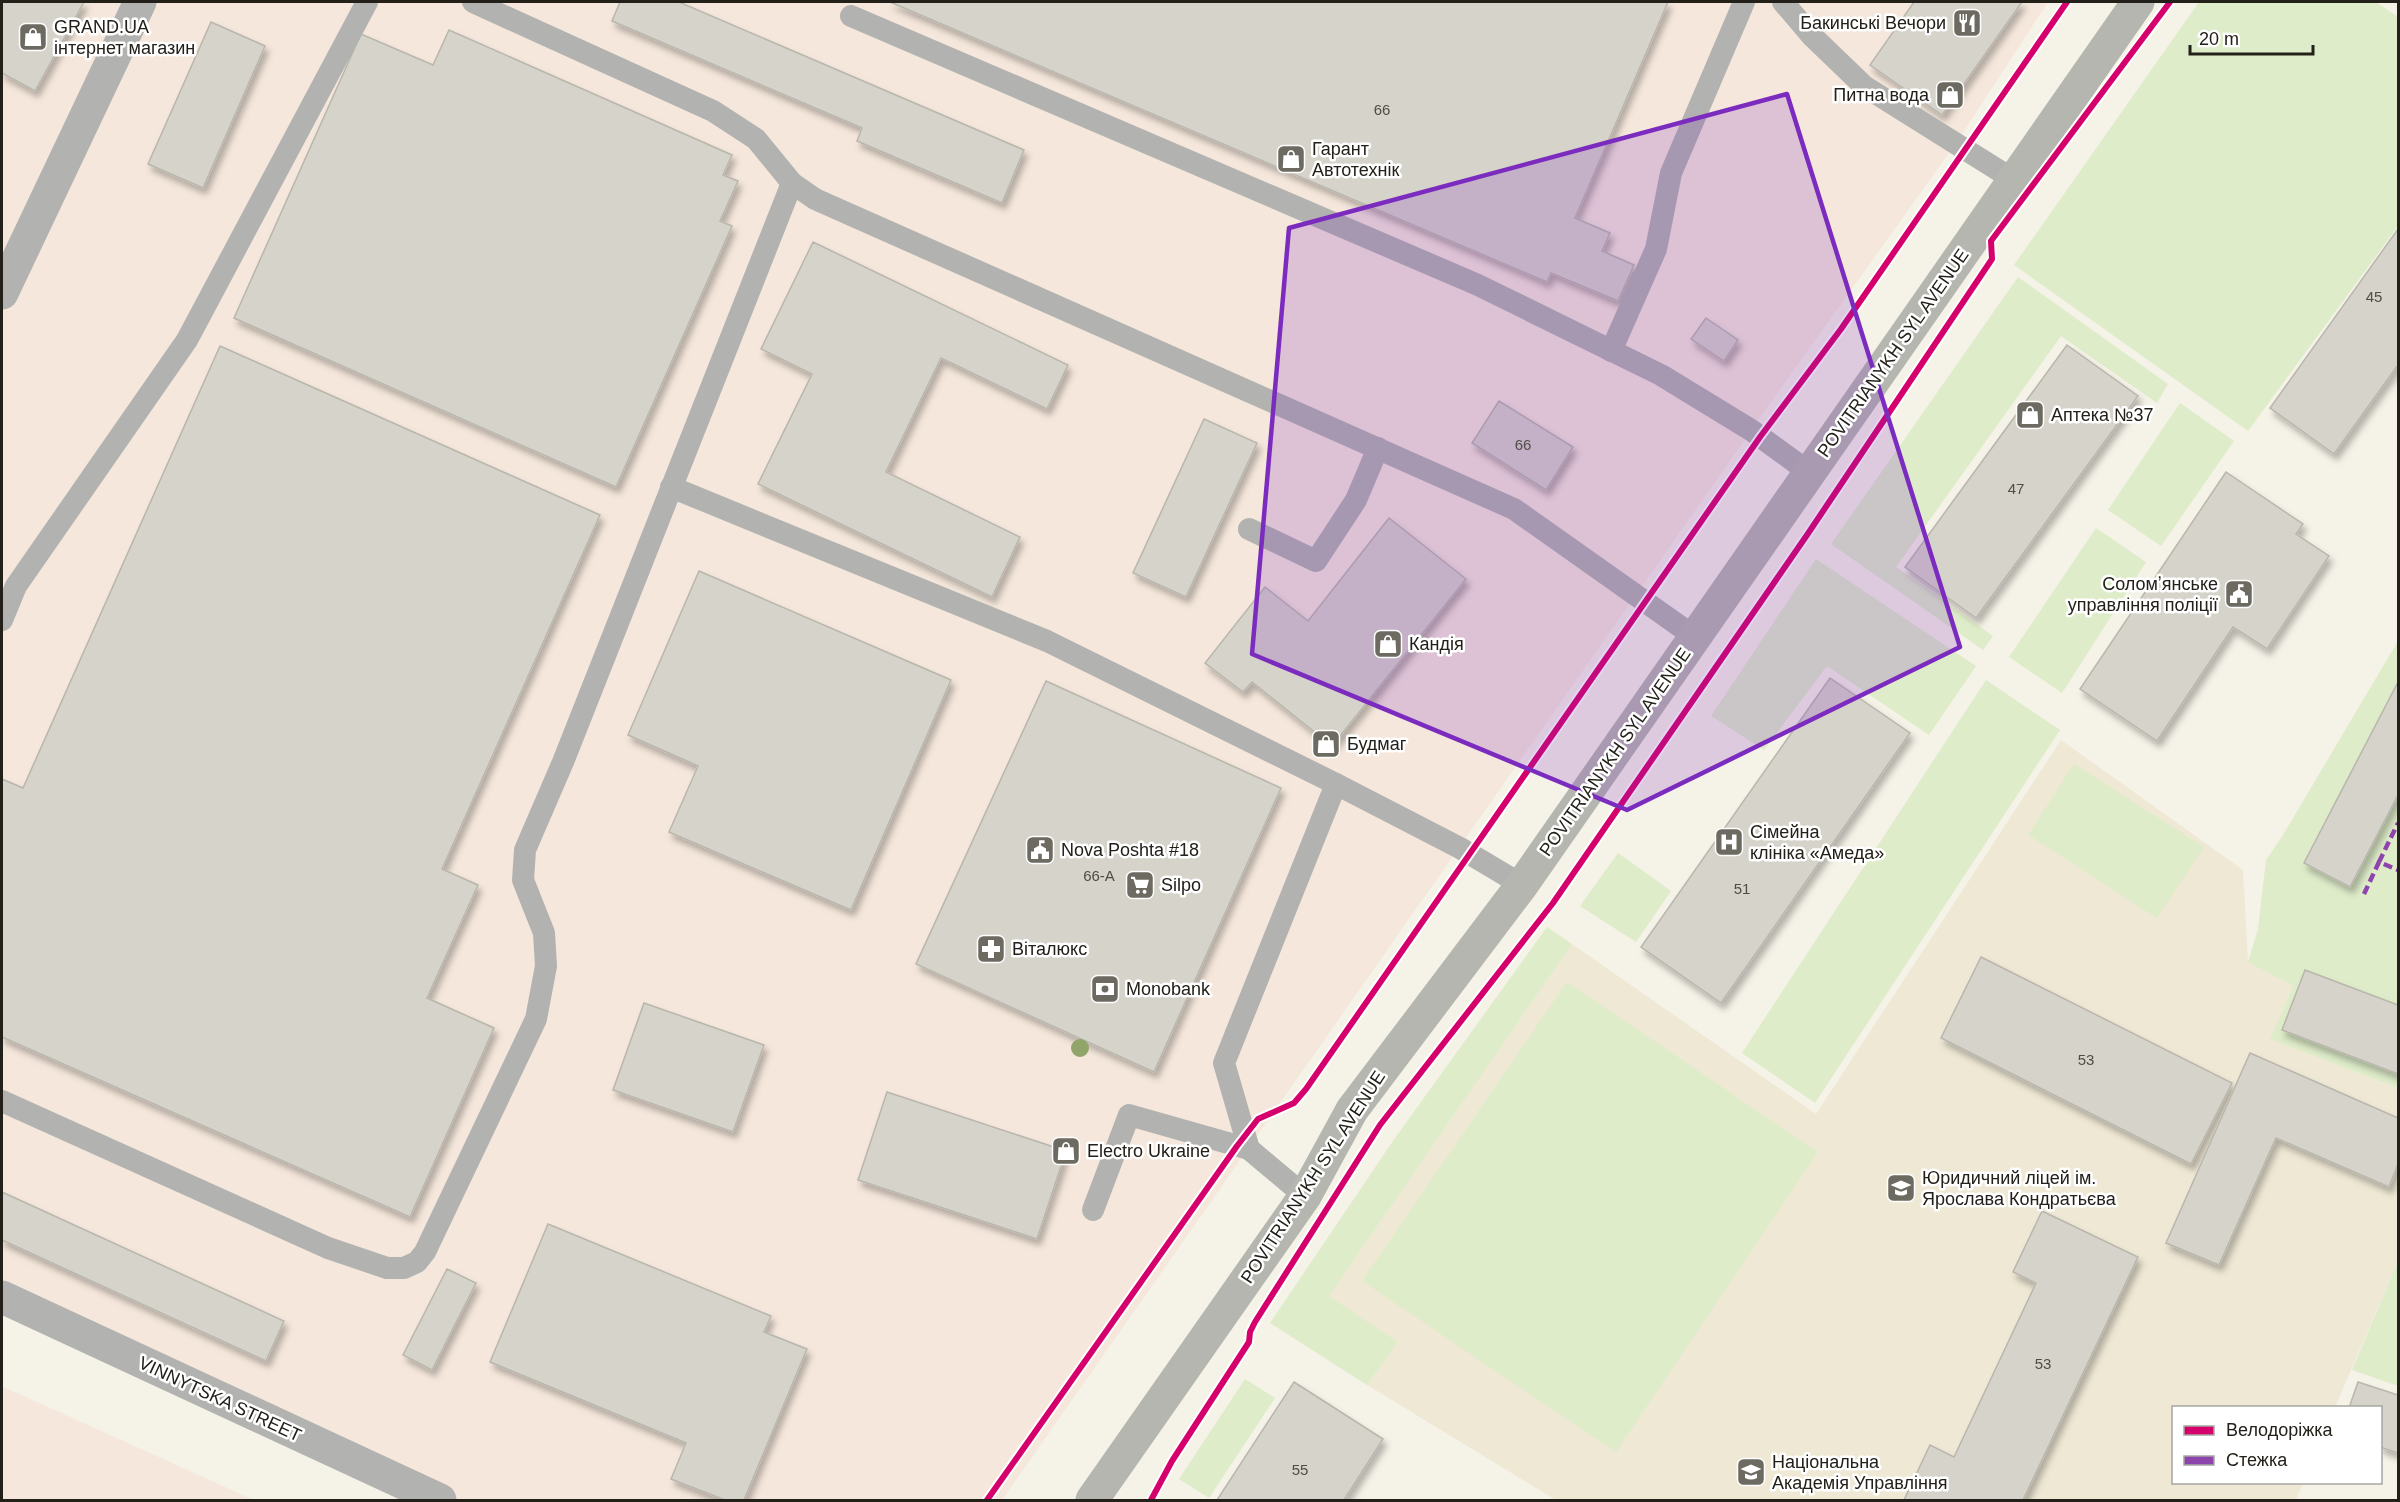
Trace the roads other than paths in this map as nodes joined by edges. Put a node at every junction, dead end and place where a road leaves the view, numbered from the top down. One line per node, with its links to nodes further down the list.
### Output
1 (140, 2): 10 (street)
2 (367, 2): 16 (lane)
3 (473, 2): 9 (lane)
4 (1744, 2): 11 (lane)
5 (1783, 2): 8 (lane)
6 (2138, 2): 8 (main road, POVITRIANYKH SYL AVENUE)
7 (851, 16): 11 (lane)
8 (2014, 180): 13 (main road, POVITRIANYKH SYL AVENUE)
9 (792, 183): 12 (lane); 14 (lane)
10 (2, 294)
11 (1611, 351): 13 (lane)
12 (1378, 448): 15 (lane); 17 (lane)
13 (1810, 473): 17 (main road, POVITRIANYKH SYL AVENUE)
14 (671, 487): 18 (lane); 20 (lane)
15 (1249, 529)
16 (2, 620)
17 (1695, 637): 19 (main road, POVITRIANYKH SYL AVENUE)
18 (1336, 784): 19 (lane); 21 (lane)
19 (1522, 885): 22 (main road, POVITRIANYKH SYL AVENUE)
20 (2, 1101)
21 (1249, 1149): 22 (lane); 23 (lane)
22 (1305, 1196): 26 (main road, POVITRIANYKH SYL AVENUE)
23 (1093, 1210)
24 (2, 1297): 25 (street, VINNYTSKA STREET)
25 (440, 1500)
26 (1092, 1500)

